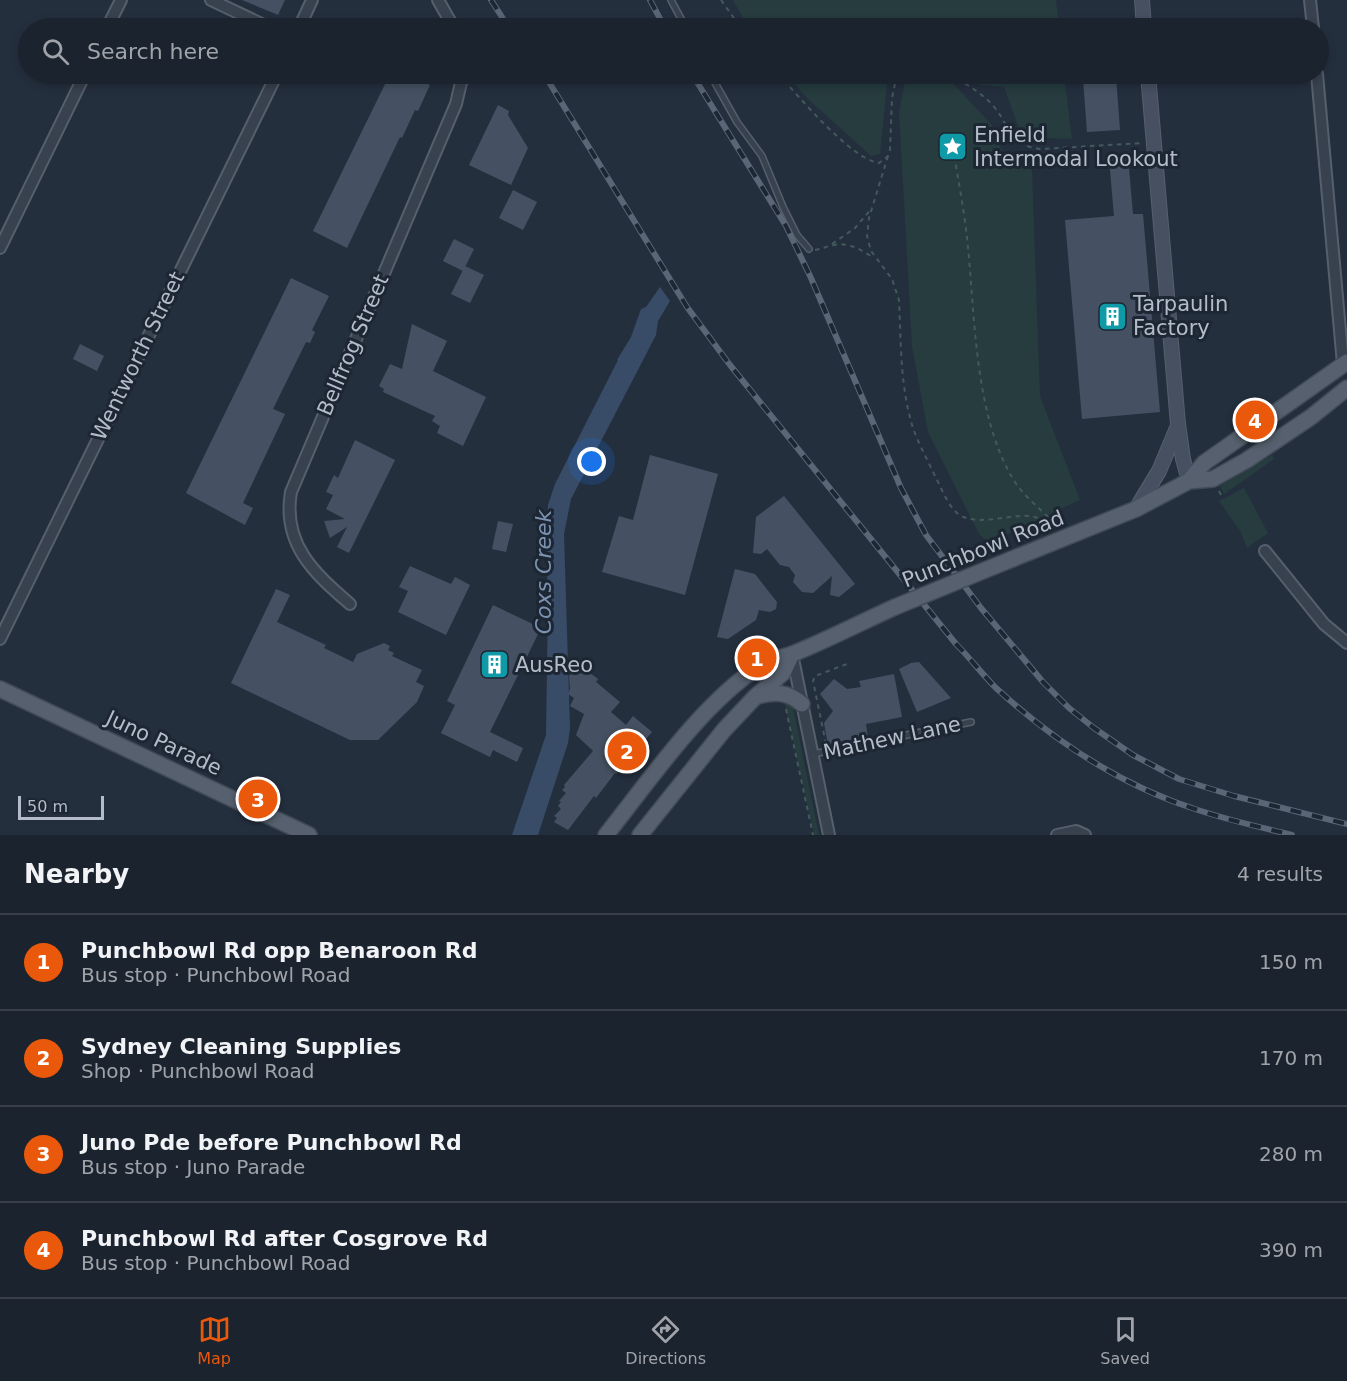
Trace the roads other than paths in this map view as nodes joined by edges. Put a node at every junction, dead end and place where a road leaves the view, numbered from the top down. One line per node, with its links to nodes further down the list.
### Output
1 (121, 0): 8 (street)
2 (210, 0): 9 (street)
3 (312, 0): 10 (street)
4 (438, 0): 11 (street)
5 (671, 0): 12 (lane)
6 (1142, 0): 13 (main road)
7 (1310, 0): 14 (street)
8 (112, 18)
9 (249, 18)
10 (303, 18)
11 (448, 18)
12 (681, 18)
13 (1143, 18)
14 (1311, 18)
15 (80, 84): 21 (street)
16 (272, 84): 30 (street, Wentworth Street)
17 (461, 84): 29 (street, Bellfrog Street)
18 (716, 84): 22 (lane)
19 (1149, 84): 25 (main road)
20 (1318, 84): 23 (street)
21 (0, 248)
22 (809, 249)
23 (1345, 363): 26 (main road, Punchbowl Road)
24 (1347, 388): 26 (main road, Punchbowl Road)
25 (1178, 424): 26 (main road); 27 (main road)
26 (1189, 481): 27 (main road, Punchbowl Road)
27 (1136, 509): 32 (main road, Punchbowl Road, bridge)
28 (1265, 551): 31 (street)
29 (350, 604)
30 (0, 639)
31 (1347, 643)
32 (792, 654): 34 (main road); 35 (street); 39 (main road, Punchbowl Road)
33 (0, 689): 38 (main road, Juno Parade)
34 (756, 696): 35 (main road); 40 (main road)
35 (802, 704): 37 (street)
36 (971, 722): 37 (lane, Mathew Lane)
37 (813, 754): 41 (street)
38 (309, 835)
39 (606, 835)
40 (640, 835)
41 (829, 835)
42 (1057, 835): 43 (street)
43 (1085, 835)

